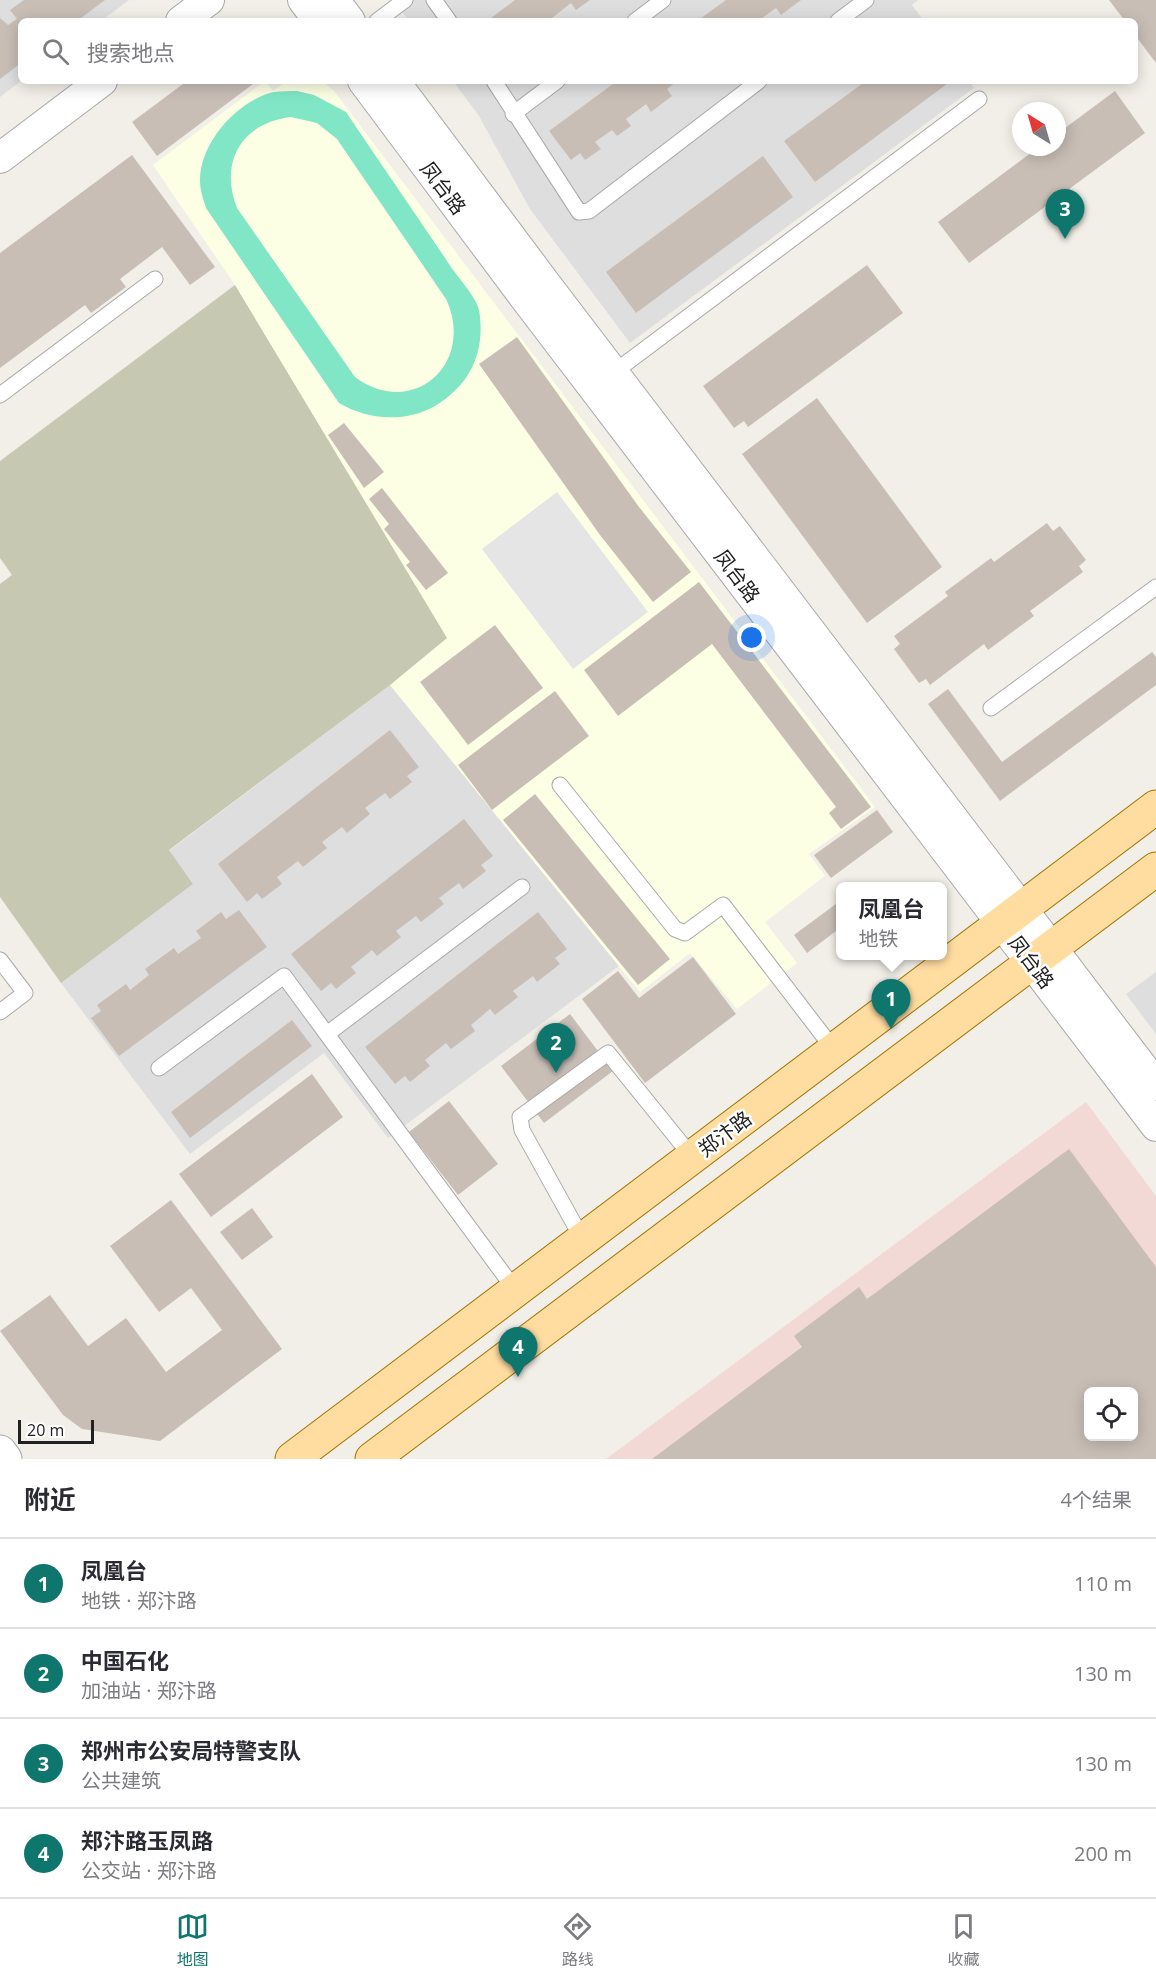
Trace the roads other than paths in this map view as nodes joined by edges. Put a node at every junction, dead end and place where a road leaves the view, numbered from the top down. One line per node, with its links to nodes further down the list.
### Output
1 (209, 0): 8 (street)
2 (303, 0): 9 (street)
3 (334, 0): 10 (street)
4 (405, 0): 11 (lane)
5 (434, 0): 12 (lane)
6 (663, 0): 13 (lane)
7 (866, 0): 14 (lane)
8 (185, 18)
9 (317, 18)
10 (348, 18)
11 (381, 18)
12 (447, 18)
13 (639, 18)
14 (842, 18)
15 (98, 84): 23 (street)
16 (365, 84): 33 (street, 凤台路)
17 (396, 84): 25 (street, 凤台路)
18 (496, 84): 22 (lane)
19 (553, 84): 22 (lane)
20 (755, 84): 22 (lane)
21 (979, 99): 25 (lane)
22 (513, 114)
23 (3, 148)
24 (155, 279): 26 (lane)
25 (613, 373): 33 (street, 凤台路)
26 (0, 395)
27 (1156, 586): 28 (lane)
28 (991, 708)
29 (560, 785): 38 (lane)
30 (1156, 807): 33 (main road, 郑汴路)
31 (1156, 869): 34 (main road)
32 (522, 887): 37 (lane)
33 (1012, 917): 34 (street, 凤台路); 38 (main road, 郑汴路)
34 (1042, 955): 40 (street, 凤台路); 41 (street, 凤台路); 48 (main road)
35 (0, 960): 36 (lane)
36 (0, 1012)
37 (327, 1034): 39 (lane); 44 (lane)
38 (835, 1051): 42 (main road, 郑汴路)
39 (159, 1068)
40 (1156, 1085)
41 (1156, 1126)
42 (693, 1158): 43 (main road, 郑汴路); 43 (lane)
43 (583, 1240): 44 (main road, 郑汴路)
44 (516, 1291): 47 (main road, 郑汴路)
45 (0, 1452): 46 (street)
46 (5, 1459)
47 (292, 1459)
48 (372, 1459)

